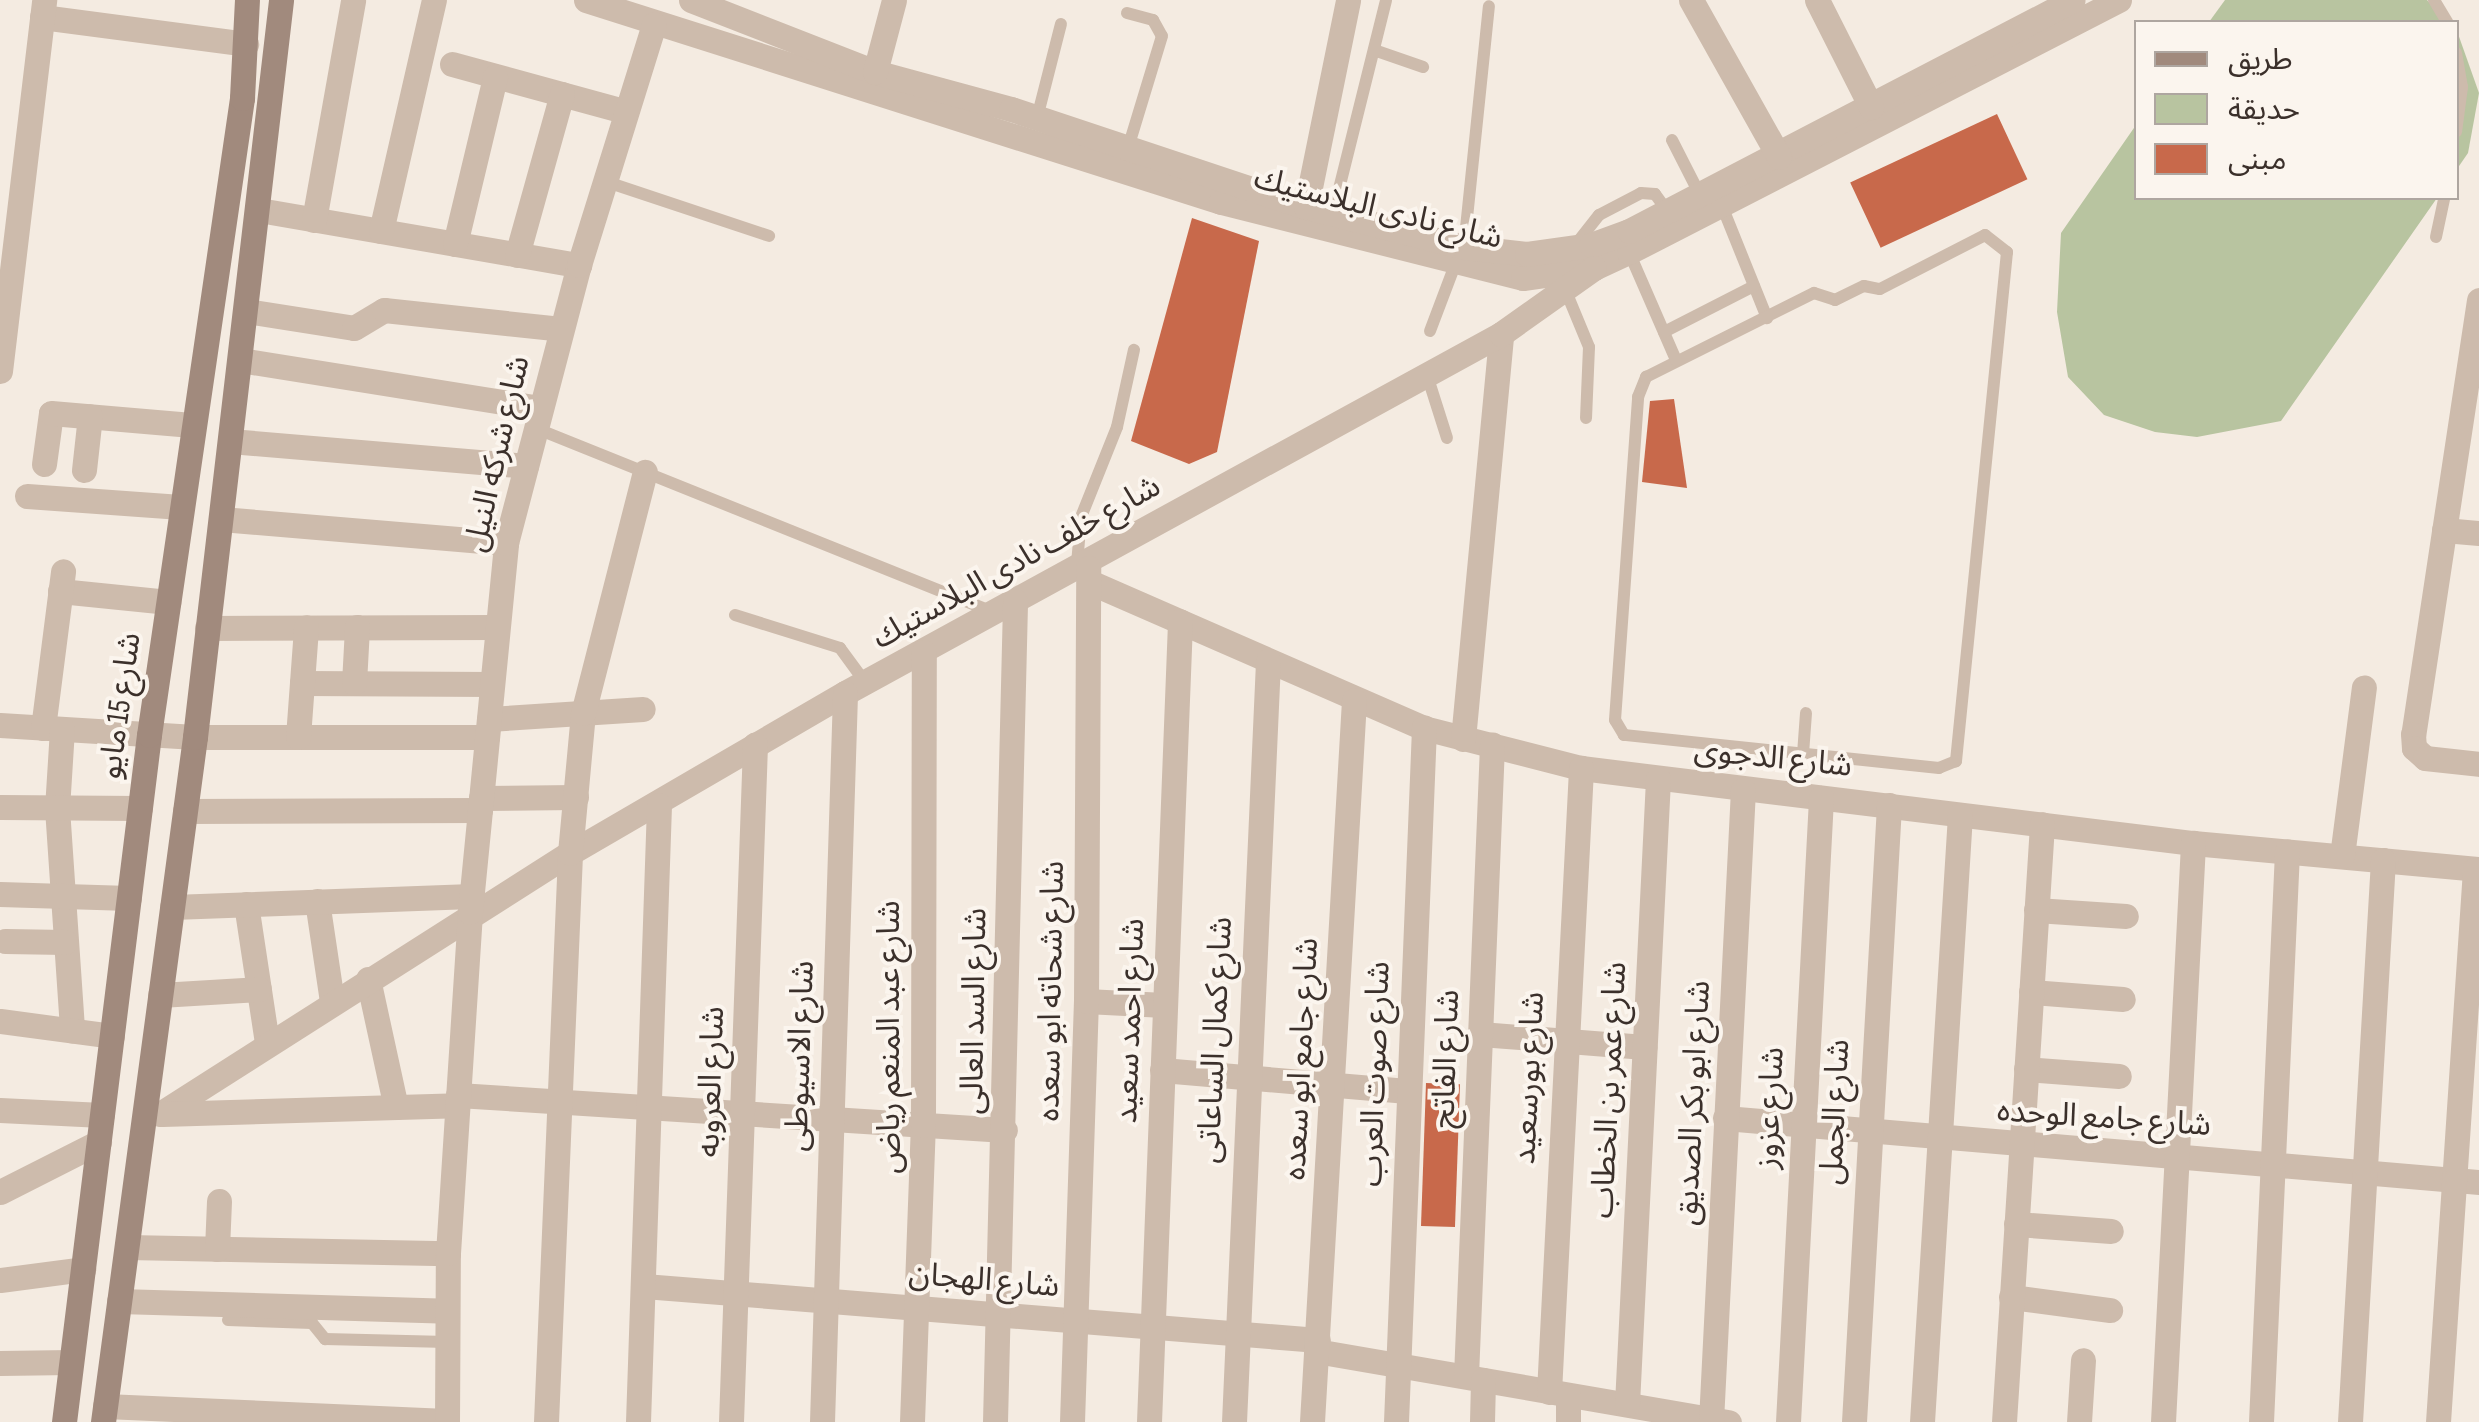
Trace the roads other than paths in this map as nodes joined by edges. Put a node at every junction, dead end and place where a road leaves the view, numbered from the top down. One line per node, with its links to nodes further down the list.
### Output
1 (247, 0): 20 (main road, شارع 15 مايو)
2 (281, 0): 37 (main road)
3 (353, 0): 39 (street)
4 (434, 0): 40 (street)
5 (586, 0): 18 (street, شارع نادى البلاستيك)
6 (691, 0): 15 (street, شارع نادى البلاستيك)
7 (894, 0): 24 (street)
8 (1348, 0): 36 (street)
9 (1386, 0): 21 (lane)
10 (1692, 0): 32 (street)
11 (1817, 0): 27 (street)
12 (2072, 0): 27 (street, شارع نادى البلاستيك)
13 (2119, 0): 35 (street, شارع نادى البلاستيك)
14 (1488, 6): 46 (lane)
15 (732, 8): 24 (street, شارع نادى البلاستيك)
16 (43, 9): 20 (street); 61 (street)
17 (1127, 12): 31 (lane)
18 (654, 24): 28 (street, شارع شركه النيل); 46 (street, شارع نادى البلاستيك)
19 (1061, 24): 29 (lane)
20 (246, 44): 66 (main road, شارع 15 مايو)
21 (1374, 50): 23 (lane); 38 (lane)
22 (452, 64): 25 (street)
23 (1423, 67)
24 (875, 72): 29 (street, شارع نادى البلاستيك)
25 (495, 77): 26 (street); 43 (street)
26 (562, 94): 28 (street); 45 (street)
27 (1872, 107): 32 (street, شارع نادى البلاستيك)
28 (624, 111): 33 (street, شارع شركه النيل)
29 (1036, 118): 31 (street, شارع نادى البلاستيك)
30 (1672, 140): 35 (lane)
31 (1127, 150): 36 (street, شارع نادى البلاستيك)
32 (1779, 157): 35 (street, شارع نادى البلاستيك)
33 (604, 181): 41 (lane); 47 (street, شارع شركه النيل)
34 (2444, 200): 42 (lane)
35 (1711, 201): 44 (street, شارع نادى البلاستيك); 46 (street, شارع نادى البلاستيك); 49 (lane)
36 (1306, 206): 38 (street, شارع نادى البلاستيك)
37 (259, 210): 39 (street); 52 (main road)
38 (1333, 213): 46 (street, شارع نادى البلاستيك)
39 (314, 220): 40 (street)
40 (381, 231): 43 (street)
41 (768, 236)
42 (2436, 237)
43 (454, 244): 45 (street)
44 (1629, 252): 48 (street, شارع نادى البلاستيك); 56 (lane)
45 (517, 254): 47 (street)
46 (1460, 256): 48 (street, شارع نادى البلاستيك); 55 (lane)
47 (579, 265): 54 (street, شارع شركه النيل)
48 (1594, 268): 50 (street, شارع خلف نادى البلاستيك)
49 (1754, 286): 53 (lane); 56 (lane)
50 (1565, 289): 57 (street, شارع خلف نادى البلاستيك); 65 (lane)
51 (2479, 300): 76 (street)
52 (246, 311): 54 (street); 59 (main road)
53 (1767, 318): 60 (lane); 109 (lane)
54 (561, 329): 64 (street, شارع شركه النيل)
55 (1430, 331)
56 (1664, 332): 60 (lane)
57 (1501, 334): 62 (street, شارع خلف نادى البلاستيك); 106 (street)
58 (1134, 350): 79 (lane)
59 (240, 360): 64 (street); 68 (main road)
60 (1676, 360): 109 (lane)
61 (0, 371)
62 (1427, 374): 67 (lane); 79 (street, شارع خلف نادى البلاستيك)
63 (90, 416): 66 (street); 69 (street); 71 (street)
64 (538, 418): 70 (street, شارع شركه النيل); 72 (lane)
65 (1586, 418)
66 (191, 424): 74 (main road, شارع 15 مايو)
67 (1447, 438)
68 (230, 441): 70 (street); 75 (main road)
69 (44, 464)
70 (526, 466): 78 (street, شارع شركه النيل)
71 (84, 470)
72 (645, 472): 81 (lane); 97 (street)
73 (28, 496): 74 (street)
74 (182, 507): 80 (main road, شارع 15 مايو)
75 (221, 519): 78 (street); 86 (main road)
76 (2444, 530): 77 (street); 110 (street)
77 (2479, 533)
78 (506, 542): 87 (street, شارع شركه النيل)
79 (1085, 570): 81 (street, شارع خلف نادى البلاستيك); 83 (street, شارع الدجوى); 148 (street, شارع شحاته ابو سعده)
80 (168, 602): 102 (street); 103 (main road, شارع 15 مايو)
81 (1004, 607): 88 (street, شارع خلف نادى البلاستيك); 175 (street, شارع السد العالى)
82 (735, 615): 94 (lane)
83 (1180, 622): 89 (street, شارع الدجوى); 149 (street, شارع احمد سعيد)
84 (306, 627): 85 (street); 86 (street); 90 (street)
85 (357, 627): 87 (street); 91 (street)
86 (207, 628): 105 (main road)
87 (497, 628): 92 (street, شارع شركه النيل)
88 (924, 652): 94 (street, شارع خلف نادى البلاستيك); 173 (street, شارع عبد المنعم رياض)
89 (1268, 661): 95 (street, شارع الدجوى); 160 (street, شارع كمال الساعاتى)
90 (302, 683): 91 (street); 104 (street)
91 (354, 683): 92 (street)
92 (492, 684): 100 (street, شارع شركه النيل)
93 (2364, 687): 128 (street)
94 (855, 688): 107 (street, شارع خلف نادى البلاستيك); 172 (street, شارع الاسيوطى)
95 (1354, 700): 101 (street, شارع الدجوى); 161 (street, شارع جامع ابو سعده)
96 (643, 709): 97 (street)
97 (583, 713): 100 (street); 114 (street)
98 (1806, 713): 109 (lane)
99 (0, 726): 102 (street)
100 (488, 728): 104 (street); 116 (street, شارع شركه النيل)
101 (1424, 728): 106 (street, شارع الدجوى); 162 (street, شارع صوت العرب)
102 (52, 729): 103 (street); 120 (street)
103 (150, 735): 105 (street); 121 (main road, شارع 15 مايو)
104 (298, 737): 105 (street)
105 (194, 738): 122 (main road)
106 (1463, 739): 108 (street, شارع الدجوى)
107 (755, 744): 117 (street, شارع خلف نادى البلاستيك); 168 (street, شارع العروبه)
108 (1492, 746): 111 (street, شارع الدجوى); 152 (street, شارع الفاتح)
109 (1803, 754)
110 (2479, 764)
111 (1582, 768): 112 (street, شارع الدجوى); 154 (street, شارع بورسعيد)
112 (1658, 779): 113 (street, شارع الدجوى); 156 (street, شارع عمر بن الخطاب)
113 (1742, 790): 115 (street, شارع الدجوى); 171 (street, شارع ابو بكر الصديق)
114 (576, 797): 116 (street); 126 (street)
115 (1821, 798): 118 (street, شارع الدجوى); 174 (street, شارع عزوز)
116 (481, 804): 122 (street); 136 (street, شارع شركه النيل)
117 (659, 805): 126 (street, شارع خلف نادى البلاستيك); 166 (street)
118 (1889, 805): 123 (street, شارع الدجوى); 176 (street, شارع الجمل)
119 (0, 808): 120 (street)
120 (57, 808): 121 (street); 132 (street)
121 (140, 808): 133 (main road, شارع 15 مايو)
122 (185, 811): 137 (main road)
123 (1960, 815): 124 (street, شارع الدجوى); 177 (street)
124 (2042, 824): 125 (street, شارع الدجوى); 138 (street)
125 (2193, 843): 127 (street, شارع الدجوى); 180 (street)
126 (570, 852): 136 (street, شارع خلف نادى البلاستيك); 164 (street)
127 (2287, 852): 128 (street, شارع الدجوى); 181 (street)
128 (2342, 856): 129 (street, شارع الدجوى)
129 (2383, 860): 130 (street, شارع الدجوى); 182 (street)
130 (2477, 869): 183 (street)
131 (0, 894): 132 (street)
132 (62, 894): 133 (street); 141 (street)
133 (129, 898): 153 (main road, شارع 15 مايو)
134 (318, 901): 135 (street); 136 (street); 147 (street)
135 (246, 904): 137 (street); 143 (street)
136 (471, 904): 142 (street, شارع خلف نادى البلاستيك); 163 (street, شارع شركه النيل)
137 (172, 907): 145 (main road)
138 (2036, 910): 139 (street); 144 (street)
139 (2126, 916)
140 (5, 941): 141 (street)
141 (65, 942): 151 (street)
142 (368, 979): 147 (street, شارع خلف نادى البلاستيك); 165 (street)
143 (259, 989): 145 (street); 155 (street)
144 (2030, 992): 146 (street); 157 (street)
145 (160, 995): 169 (main road)
146 (2123, 999)
147 (332, 1002): 155 (street, شارع خلف نادى البلاستيك)
148 (1086, 1002): 149 (street); 204 (street, شارع شحاته ابو سعده)
149 (1164, 1005): 158 (street, شارع احمد سعيد)
150 (0, 1021): 151 (street)
151 (72, 1030): 153 (street)
152 (1480, 1034): 154 (street); 213 (street, شارع الفاتح)
153 (112, 1036): 170 (main road, شارع 15 مايو)
154 (1564, 1040): 156 (street); 214 (street, شارع بورسعيد)
155 (267, 1043): 169 (street, شارع خلف نادى البلاستيك)
156 (1644, 1047): 215 (street, شارع عمر بن الخطاب)
157 (2026, 1069): 159 (street); 179 (street)
158 (1162, 1070): 160 (street); 205 (street, شارع احمد سعيد)
159 (2118, 1076)
160 (1247, 1077): 161 (street); 206 (street, شارع كمال الساعاتى)
161 (1334, 1085): 162 (street); 208 (street, شارع جامع ابو سعده)
162 (1406, 1091): 212 (street, شارع صوت العرب)
163 (458, 1100): 164 (street); 165 (street); 191 (street, شارع شركه النيل)
164 (562, 1102): 166 (street); 221 (street)
165 (396, 1106): 169 (street)
166 (652, 1108): 168 (street); 194 (street)
167 (0, 1110): 170 (street)
168 (744, 1113): 172 (street); 195 (street, شارع العروبه)
169 (152, 1114): 189 (main road)
170 (102, 1116): 178 (main road, شارع 15 مايو)
171 (1725, 1118): 174 (street, شارع جامع الوحده); 218 (street, شارع ابو بكر الصديق)
172 (832, 1119): 173 (street); 197 (street, شارع الاسيوطى)
173 (923, 1125): 175 (street); 199 (street, شارع عبد المنعم رياض)
174 (1802, 1126): 176 (street, شارع جامع الوحده); 233 (street, شارع عزوز)
175 (1005, 1130): 202 (street, شارع السد العالى)
176 (1867, 1132): 177 (street, شارع جامع الوحده); 234 (street, شارع الجمل)
177 (1940, 1140): 179 (street, شارع جامع الوحده); 235 (street)
178 (99, 1142): 185 (street); 192 (main road, شارع 15 مايو)
179 (2020, 1146): 180 (street, شارع جامع الوحده); 187 (street)
180 (2178, 1157): 181 (street, شارع جامع الوحده); 238 (street)
181 (2276, 1164): 182 (street, شارع جامع الوحده); 239 (street)
182 (2364, 1172): 183 (street, شارع جامع الوحده); 240 (street)
183 (2451, 1180): 184 (street, شارع جامع الوحده); 241 (street)
184 (2479, 1182)
185 (0, 1192)
186 (219, 1201): 190 (street)
187 (2016, 1224): 188 (street); 196 (street)
188 (2111, 1231)
189 (126, 1248): 190 (street); 198 (main road)
190 (217, 1249): 191 (street)
191 (448, 1254): 201 (street, شارع شركه النيل)
192 (83, 1269): 193 (street); 210 (main road, شارع 15 مايو)
193 (0, 1280)
194 (644, 1286): 195 (street, شارع الهجان); 222 (street)
195 (736, 1294): 197 (street, شارع الهجان); 223 (street, شارع العروبه)
196 (2011, 1297): 200 (street); 236 (street)
197 (826, 1300): 199 (street, شارع الهجان); 224 (street, شارع الاسيوطى)
198 (119, 1301): 201 (street); 216 (main road)
199 (918, 1308): 202 (street, شارع الهجان); 225 (street, شارع عبد المنعم رياض)
200 (2110, 1310)
201 (447, 1311): 207 (street, شارع شركه النيل)
202 (999, 1314): 204 (street, شارع الهجان); 226 (street, شارع السد العالى)
203 (228, 1320): 207 (lane)
204 (1075, 1320): 205 (street, شارع الهجان); 227 (street, شارع شحاته ابو سعده)
205 (1151, 1326): 206 (street, شارع الهجان); 228 (street, شارع احمد سعيد)
206 (1235, 1333): 208 (street, شارع الهجان); 229 (street, شارع كمال الساعاتى)
207 (447, 1342): 220 (street, شارع شركه النيل)
208 (1317, 1345): 212 (street, شارع الهجان); 230 (street, شارع جامع ابو سعده)
209 (2083, 1360): 237 (street)
210 (71, 1362): 211 (street); 219 (main road, شارع 15 مايو)
211 (0, 1363)
212 (1397, 1363): 213 (street, شارع الهجان); 231 (street, شارع صوت العرب)
213 (1474, 1378): 214 (street, شارع الهجان); 232 (street, شارع الفاتح)
214 (1562, 1403): 215 (street, شارع الهجان)
215 (1627, 1404): 217 (street, شارع الهجان)
216 (104, 1414): 220 (street)
217 (1657, 1416): 218 (street, شارع الهجان)
218 (1720, 1421)
219 (64, 1422)
220 (446, 1422)
221 (546, 1422)
222 (638, 1422)
223 (731, 1422)
224 (822, 1422)
225 (912, 1422)
226 (995, 1422)
227 (1072, 1422)
228 (1150, 1422)
229 (1234, 1422)
230 (1312, 1422)
231 (1396, 1422)
232 (1482, 1422)
233 (1788, 1422)
234 (1854, 1422)
235 (1922, 1422)
236 (2004, 1422)
237 (2079, 1422)
238 (2163, 1422)
239 (2261, 1422)
240 (2350, 1422)
241 (2438, 1422)

